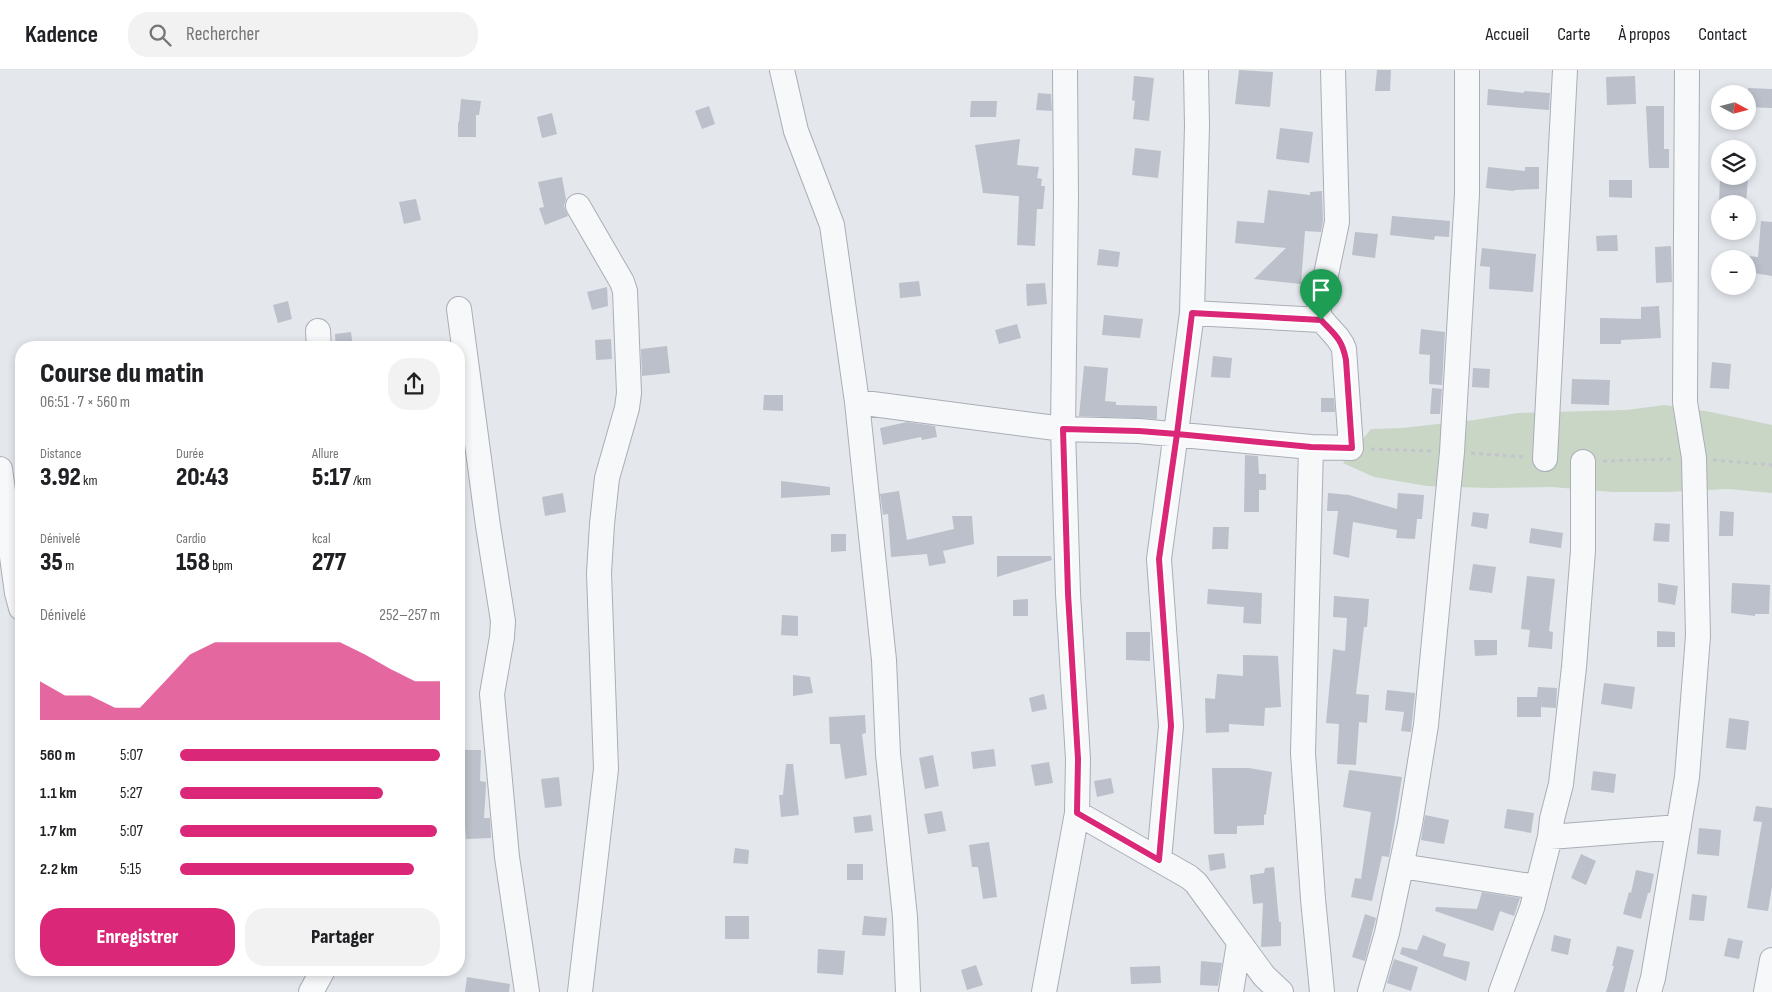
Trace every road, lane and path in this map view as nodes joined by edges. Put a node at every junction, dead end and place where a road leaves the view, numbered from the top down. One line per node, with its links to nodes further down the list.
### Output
1 (782, 70): 14 (street)
2 (1065, 70): 15 (street)
3 (1196, 70): 10 (street)
4 (1333, 70): 11 (street)
5 (1467, 70): 26 (street)
6 (1565, 70): 18 (street)
7 (1687, 70): 23 (street)
8 (578, 206): 33 (street)
9 (459, 309): 12 (street)
10 (1192, 313): 11 (street); 16 (street)
11 (1321, 320): 17 (street)
12 (463, 341)
13 (465, 354): 32 (street)
14 (857, 402): 15 (street); 34 (street)
15 (1063, 429): 16 (street); 22 (street)
16 (1177, 434): 17 (street); 25 (street)
17 (1311, 447): 38 (street)
18 (1545, 459)
19 (1583, 462): 24 (street)
20 (0, 469): 21 (street)
21 (15, 578)
22 (1077, 813): 25 (street); 35 (street)
23 (1679, 827): 24 (street); 41 (street)
24 (1550, 837): 27 (street)
25 (1159, 860): 28 (street)
26 (1401, 866): 27 (street); 39 (street)
27 (1537, 887): 40 (street)
28 (1239, 943): 36 (street); 37 (street)
29 (1772, 960): 42 (street)
30 (320, 976): 31 (street)
31 (311, 992)
32 (527, 992)
33 (580, 992)
34 (908, 992)
35 (1044, 992)
36 (1231, 992)
37 (1281, 992)
38 (1322, 992)
39 (1370, 992)
40 (1501, 992)
41 (1649, 992)
42 (1766, 992)

